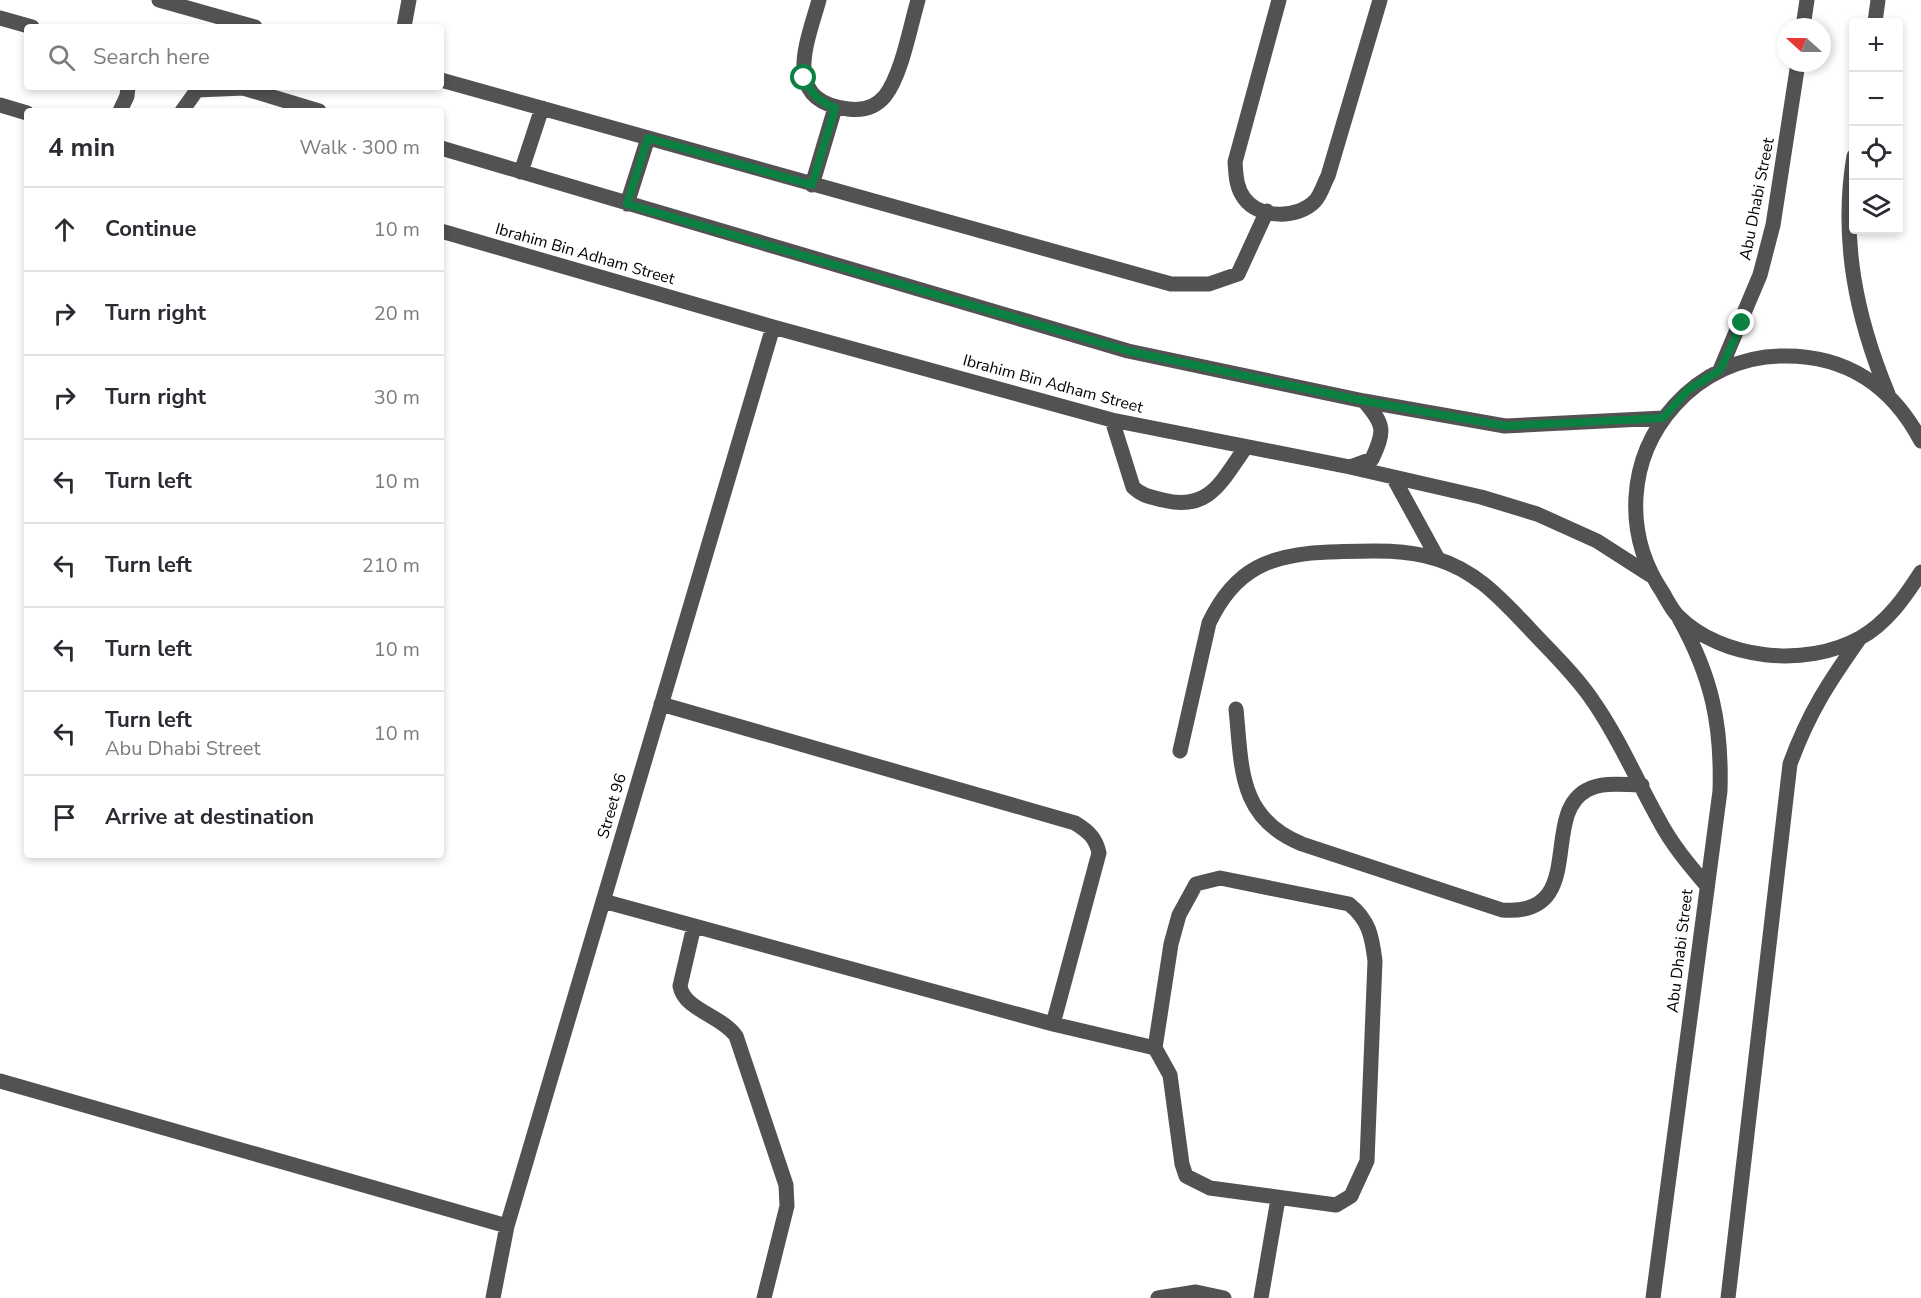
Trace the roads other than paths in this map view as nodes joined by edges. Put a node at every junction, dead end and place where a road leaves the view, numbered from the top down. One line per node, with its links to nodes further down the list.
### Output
1 (159, 0): 12 (street)
2 (409, 0): 13 (street)
3 (819, 0): 25 (street)
4 (918, 0): 25 (street)
5 (1280, 0): 33 (street)
6 (1380, 0): 33 (street)
7 (1807, 0): 10 (street)
8 (1878, 0): 11 (street)
9 (0, 18): 14 (street)
10 (1804, 18)
11 (1876, 18)
12 (244, 24)
13 (405, 24)
14 (24, 25)
15 (1797, 72): 36 (street, Abu Dhabi Street)
16 (444, 81): 24 (street)
17 (128, 90): 21 (street)
18 (197, 90): 22 (street)
19 (249, 90): 23 (street)
20 (0, 105): 26 (street)
21 (121, 108)
22 (184, 108)
23 (310, 108)
24 (542, 108): 27 (street); 29 (street)
25 (835, 108): 31 (street)
26 (24, 111)
27 (648, 138): 31 (street); 32 (street)
28 (444, 149): 29 (street)
29 (521, 172): 32 (street)
30 (1852, 180): 37 (street)
31 (812, 185): 33 (street)
32 (627, 204): 38 (street)
33 (1267, 211)
34 (444, 232): 35 (street, Ibrahim Bin Adham Street)
35 (773, 327): 40 (street, Ibrahim Bin Adham Street); 52 (street, Street 96)
36 (1720, 370): 37 (street); 39 (street)
37 (1888, 394): 41 (street)
38 (1364, 401): 39 (street); 43 (street)
39 (1663, 418): 47 (street)
40 (1112, 420): 42 (street, Ibrahim Bin Adham Street); 42 (street)
41 (1921, 441)
42 (1246, 447): 43 (street, Ibrahim Bin Adham Street)
43 (1350, 467): 44 (street, Ibrahim Bin Adham Street)
44 (1393, 477): 45 (street); 47 (street, Ibrahim Bin Adham Street)
45 (1438, 559): 54 (street); 55 (street)
46 (1921, 572): 49 (street)
47 (1650, 575): 50 (street)
48 (1921, 597): 49 (street)
49 (1899, 605): 51 (street)
50 (1678, 616): 51 (street); 56 (street, Abu Dhabi Street)
51 (1860, 638): 70 (street)
52 (661, 704): 57 (street, Street 96); 59 (street)
53 (1236, 708): 55 (street)
54 (1180, 751)
55 (1642, 785): 56 (street)
56 (1707, 886): 69 (street, Abu Dhabi Street)
57 (603, 901): 58 (street); 63 (street, Street 96)
58 (694, 926): 59 (street); 65 (street)
59 (1053, 1024): 60 (street)
60 (1155, 1048): 62 (street); 62 (street)
61 (0, 1081): 63 (street)
62 (1278, 1199): 68 (street)
63 (507, 1226): 64 (street, Street 96)
64 (493, 1298)
65 (764, 1298)
66 (1158, 1298): 67 (street)
67 (1224, 1298)
68 (1262, 1298)
69 (1653, 1298)
70 (1728, 1298)

